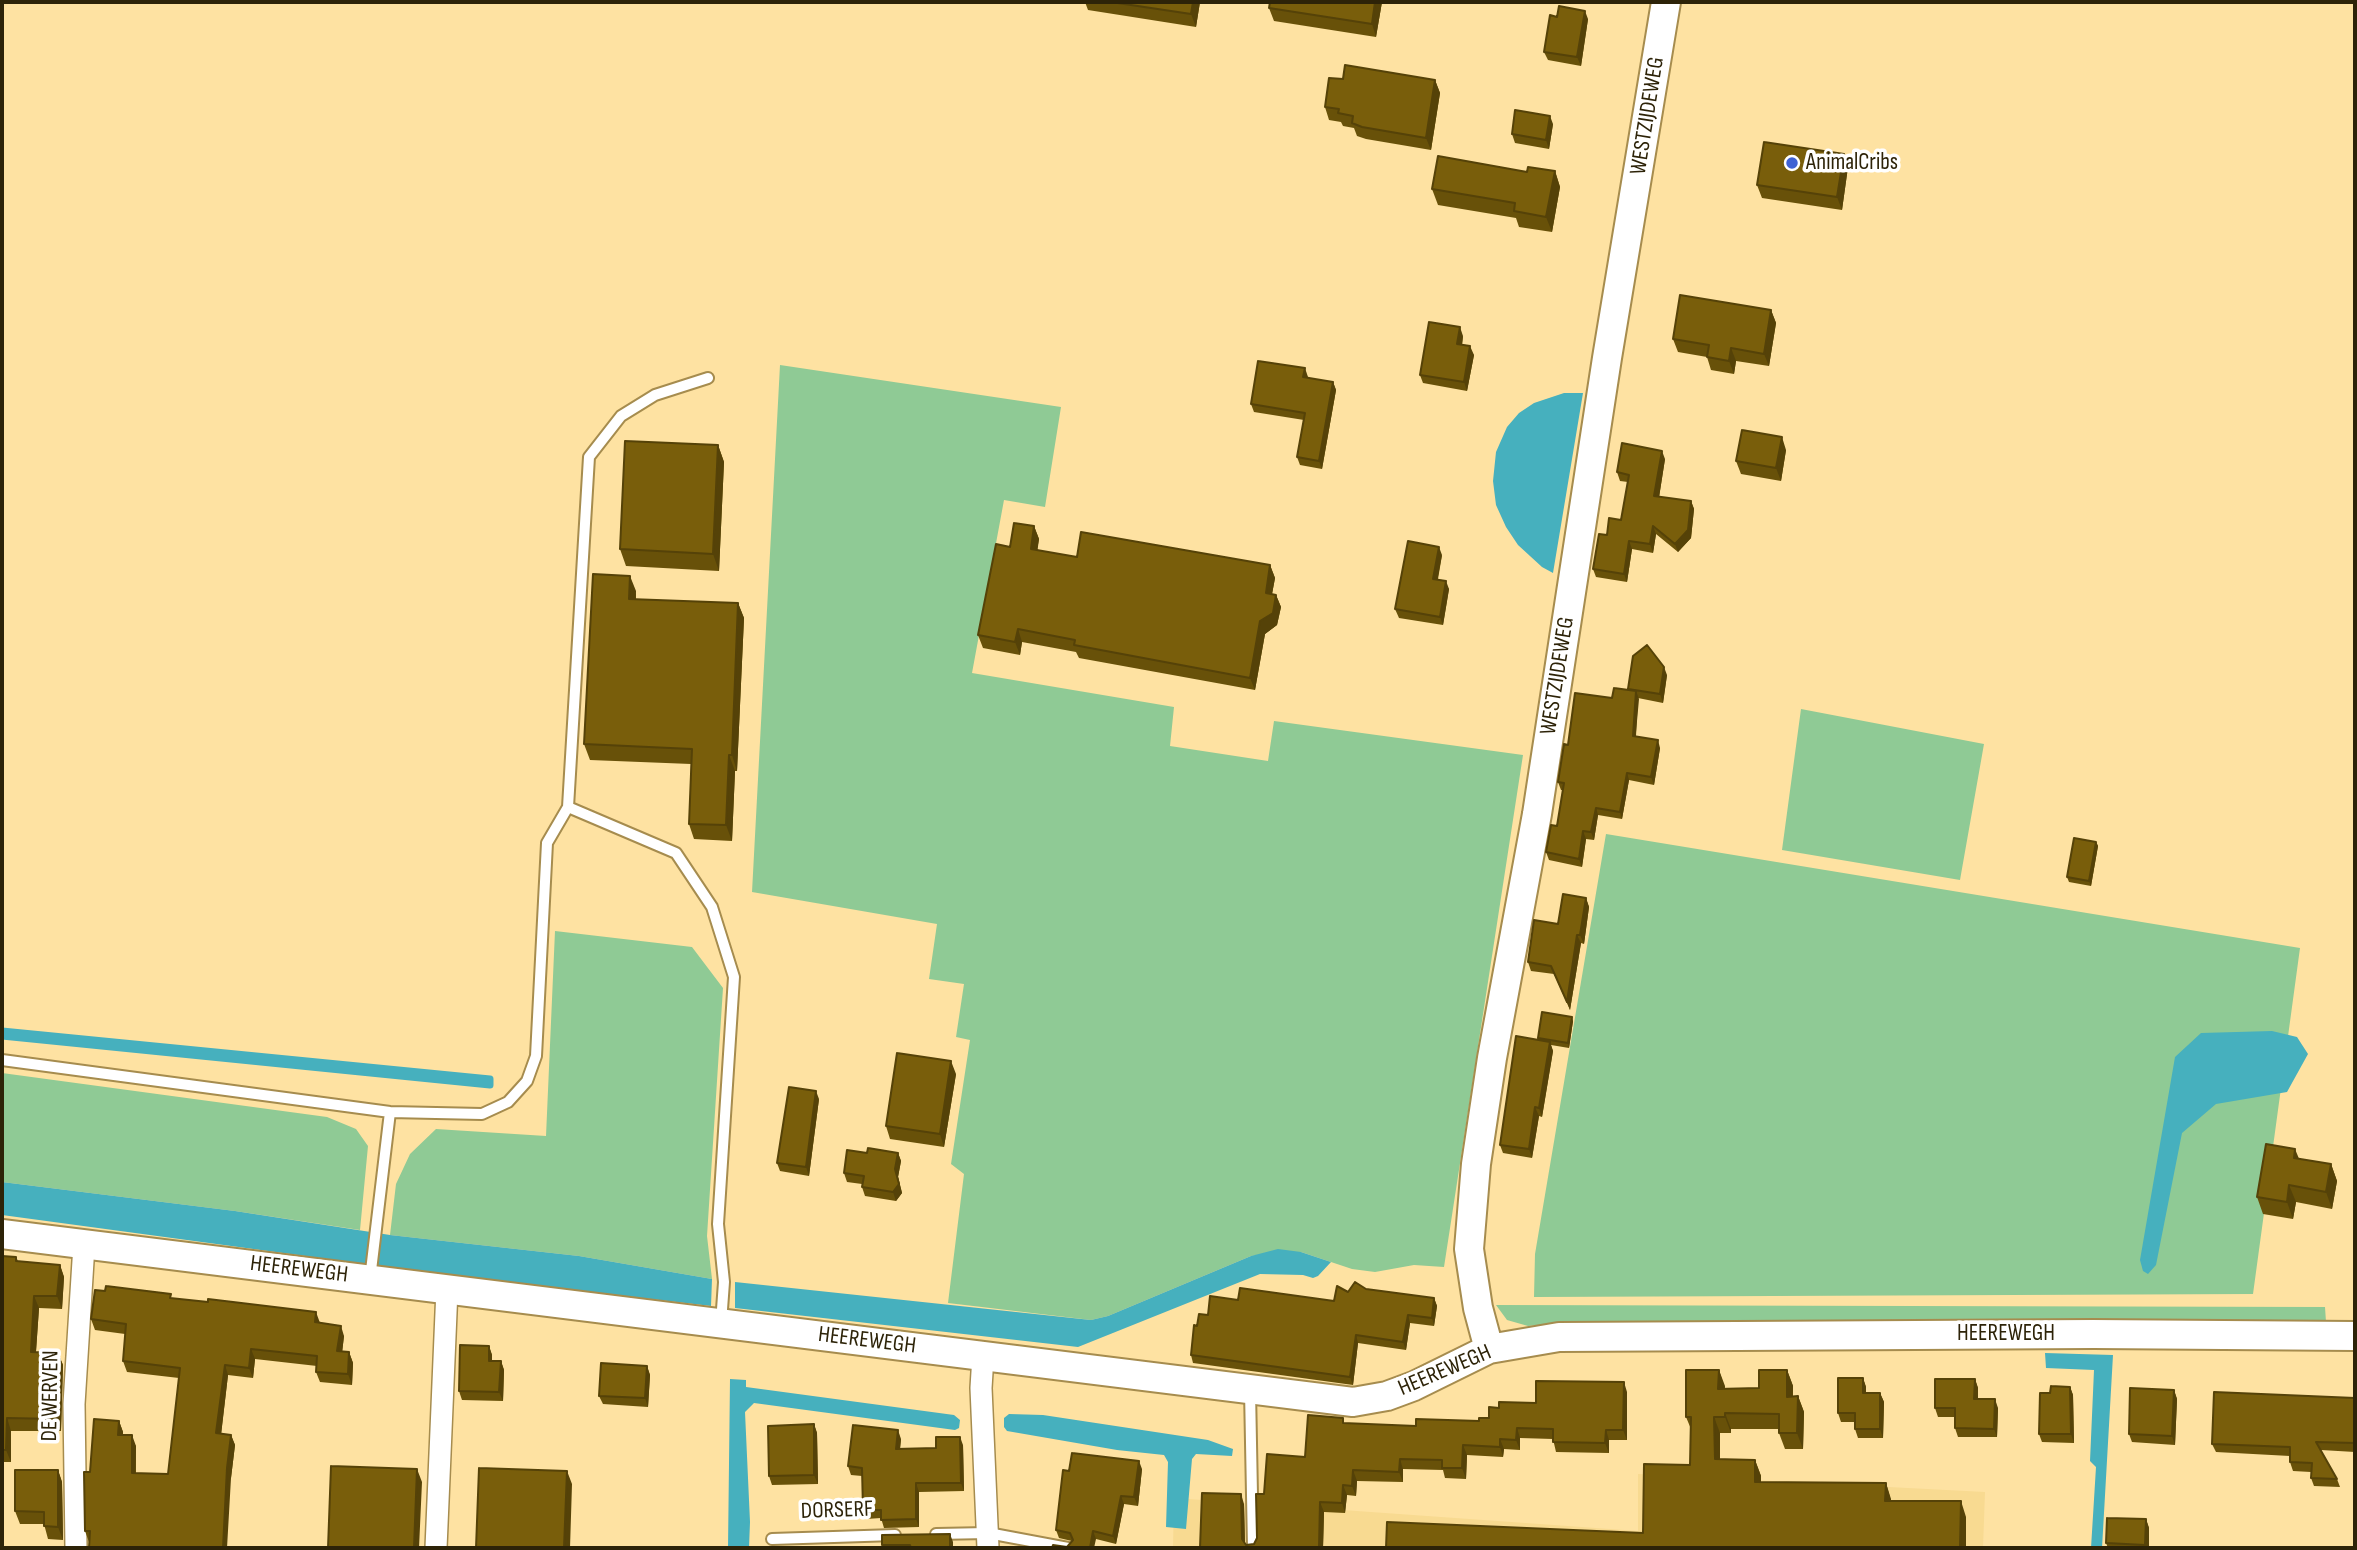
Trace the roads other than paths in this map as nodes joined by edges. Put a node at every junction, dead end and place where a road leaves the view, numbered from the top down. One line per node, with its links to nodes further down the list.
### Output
1 (1666, 2): 12 (street, WESTZIJDEWEG)
2 (708, 378): 3 (lane)
3 (568, 807): 5 (lane); 10 (lane)
4 (2, 1060): 5 (lane)
5 (390, 1112): 8 (lane)
6 (2, 1234): 7 (street, HEEREWEGH)
7 (84, 1245): 8 (street, HEEREWEGH); 19 (street, DE WERVEN)
8 (371, 1273): 9 (street, HEEREWEGH)
9 (447, 1289): 10 (street, HEEREWEGH); 20 (street)
10 (722, 1315): 13 (street, HEEREWEGH)
11 (2355, 1336): 12 (street, HEEREWEGH)
12 (1489, 1349): 14 (street, HEEREWEGH)
13 (983, 1356): 14 (street, HEEREWEGH); 18 (street)
14 (1250, 1390): 22 (lane)
15 (907, 1535): 17 (lane, DORSERF)
16 (921, 1535): 18 (lane)
17 (772, 1539)
18 (988, 1540): 21 (lane)
19 (76, 1548)
20 (436, 1548)
21 (1068, 1548)
22 (1253, 1548)

